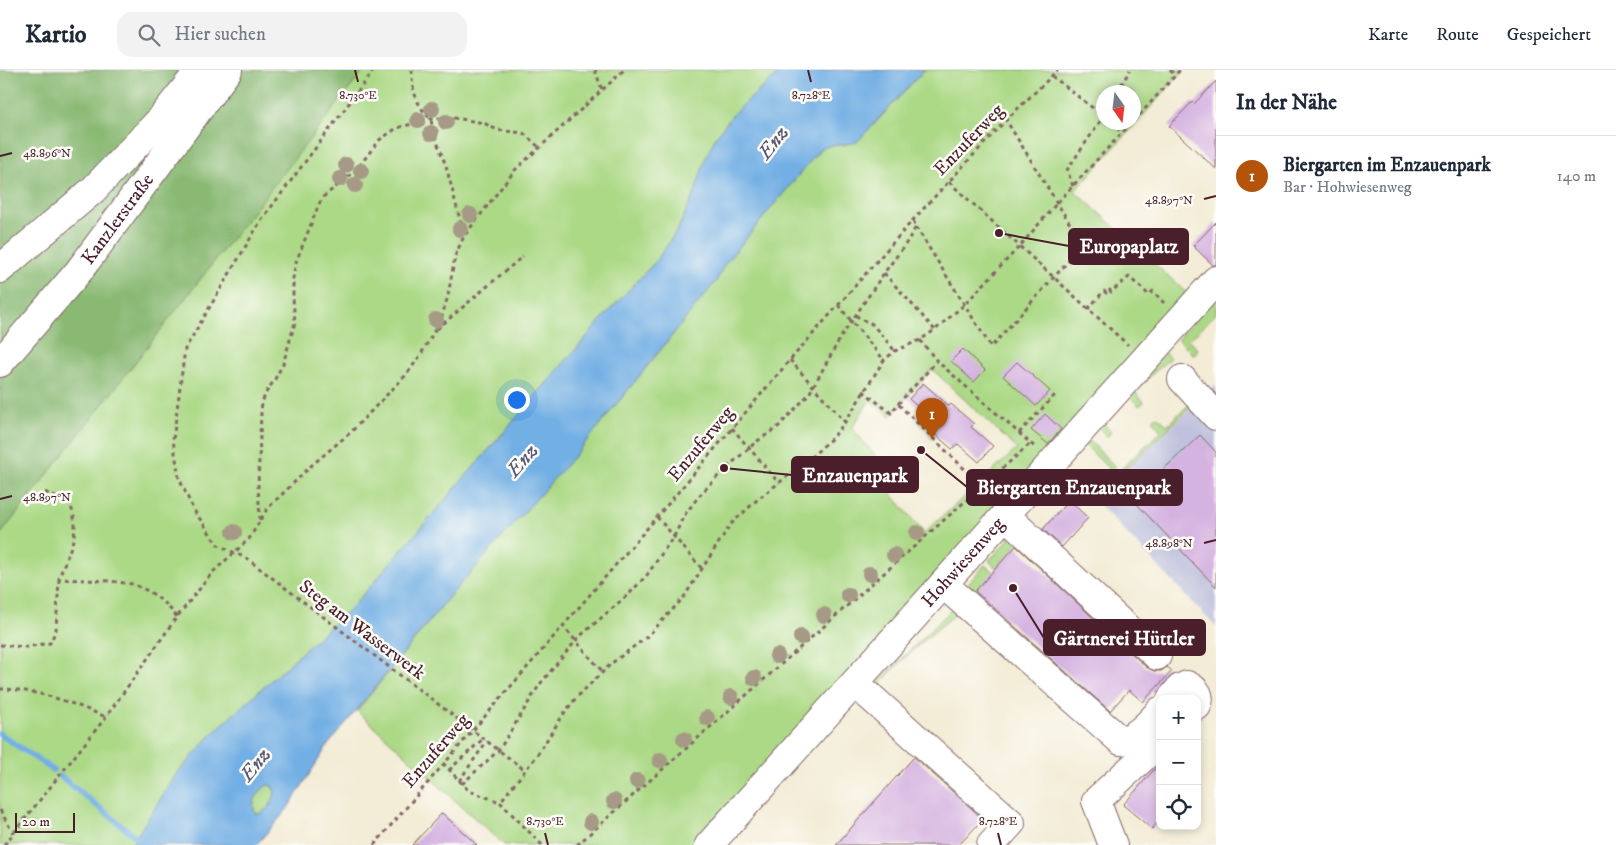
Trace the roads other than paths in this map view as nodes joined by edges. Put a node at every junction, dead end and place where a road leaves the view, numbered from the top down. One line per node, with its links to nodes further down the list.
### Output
1 (200, 70): 3 (street, Kanzlerstraße)
2 (228, 70): 5 (street, Kanzlerstraße)
3 (0, 269)
4 (1216, 280): 8 (street, Hohwiesenweg)
5 (0, 363)
6 (1182, 379): 7 (street)
7 (1216, 416)
8 (1005, 515): 9 (street, Hohwiesenweg); 10 (street)
9 (943, 584): 11 (street, Hohwiesenweg); 14 (street)
10 (1157, 656)
11 (855, 682): 16 (street, Hohwiesenweg); 17 (street)
12 (1174, 695): 13 (street)
13 (1198, 695)
14 (1156, 716)
15 (1156, 746): 18 (street)
16 (710, 845)
17 (992, 845)
18 (1113, 845)

